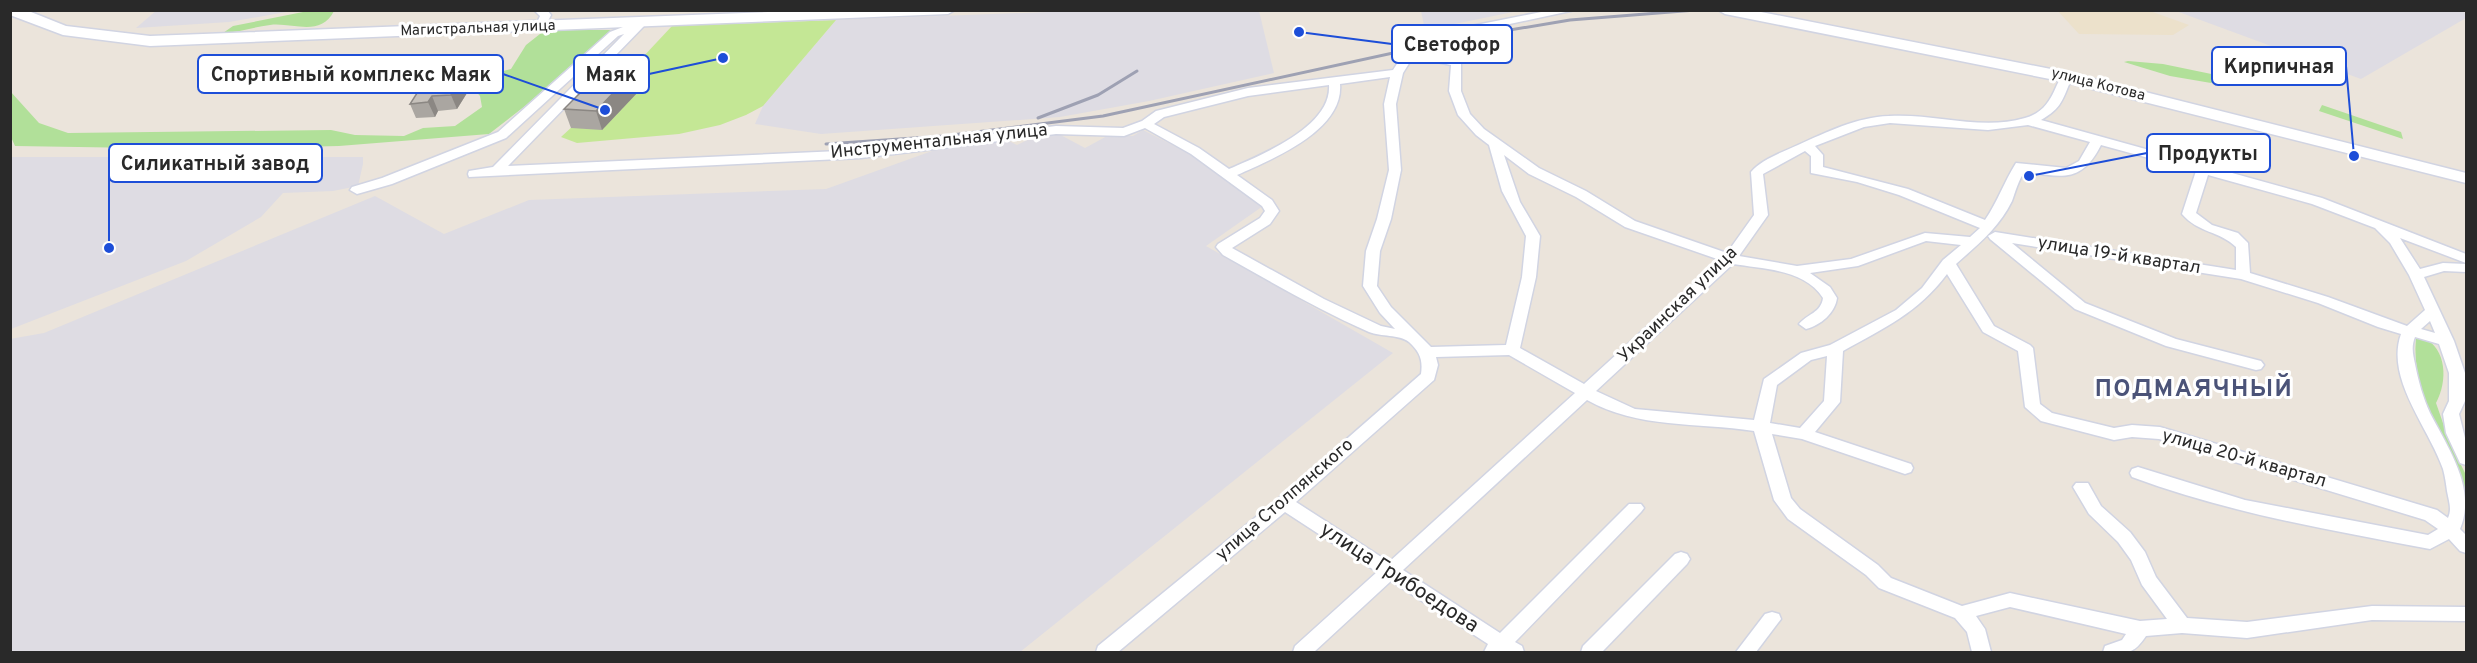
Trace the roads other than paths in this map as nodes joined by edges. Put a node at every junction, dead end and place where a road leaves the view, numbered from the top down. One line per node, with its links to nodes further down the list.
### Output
1 (11, 10): 9 (street, Магистральная улица)
2 (539, 10): 9 (street)
3 (659, 10): 8 (street)
4 (948, 10): 7 (street, Магистральная улица)
5 (1570, 10): 10 (street)
6 (1725, 10): 12 (street, улица Котова)
7 (899, 11): 8 (street, Магистральная улица)
8 (641, 23): 9 (street, Магистральная улица); 16 (street); 19 (street)
9 (540, 27)
10 (1409, 53): 11 (street); 17 (street)
11 (1397, 73): 13 (street, Инструментальная улица); 41 (street)
12 (2066, 77): 14 (street); 25 (street, улица Котова)
13 (1334, 80): 15 (street, Инструментальная улица); 24 (street)
14 (2029, 121): 18 (street); 20 (street, Украинская улица)
15 (1146, 124): 22 (street, Инструментальная улица); 24 (street)
16 (491, 140): 19 (street); 26 (street)
17 (1495, 141): 31 (street); 44 (street)
18 (2097, 141): 21 (street); 28 (street)
19 (518, 147): 22 (street)
20 (1808, 147): 28 (street, улица 19-й квартал); 31 (street, Украинская улица)
21 (2202, 169): 27 (street); 36 (street)
22 (497, 170): 23 (street, Инструментальная улица)
23 (474, 174)
24 (1228, 174): 41 (street)
25 (2466, 178)
26 (357, 190)
27 (2380, 225): 29 (street); 30 (street)
28 (1985, 234): 33 (street); 35 (street, улица 19-й квартал); 36 (street, улица 19-й квартал); 46 (street, улица 19-й квартал)
29 (2411, 237): 30 (street); 32 (street)
30 (2396, 241): 37 (street)
31 (1730, 259): 35 (street); 47 (street, Украинская улица)
32 (2466, 259)
33 (1948, 263): 43 (street); 57 (street, улица 20-й квартал)
34 (2466, 267): 37 (street)
35 (1797, 270): 39 (street)
36 (2243, 275): 40 (street, улица 19-й квартал)
37 (2416, 275): 38 (street)
38 (2431, 312): 40 (street); 42 (street)
39 (1806, 324)
40 (2409, 332): 42 (street, улица 19-й квартал); 57 (street)
41 (1410, 336): 45 (street)
42 (2446, 341): 48 (street)
43 (1835, 349): 49 (street); 50 (street)
44 (1512, 350): 45 (street); 47 (street)
45 (1426, 352): 55 (street, улица Столпянского)
46 (2256, 365)
47 (1586, 393): 49 (street); 60 (street, Украинская улица)
48 (2462, 402): 51 (street)
49 (1761, 426): 50 (street); 61 (street)
50 (1804, 434): 52 (street)
51 (2466, 459)
52 (1905, 468)
53 (2138, 472): 57 (street)
54 (2082, 487): 64 (street)
55 (1284, 503): 60 (street, улица Грибоедова); 67 (street, улица Столпянского)
56 (1635, 508): 66 (street)
57 (2451, 530): 58 (street, улица 20-й квартал)
58 (2466, 546)
59 (1681, 559): 69 (street)
60 (1390, 574): 66 (street, улица Грибоедова); 68 (street, Украинская улица)
61 (1962, 613): 65 (street); 71 (street)
62 (2466, 614): 64 (street)
63 (1772, 619): 70 (street)
64 (2182, 625): 65 (street)
65 (2140, 629): 72 (street)
66 (1503, 650)
67 (1105, 652)
68 (1302, 652)
69 (1590, 652)
70 (1745, 652)
71 (1981, 652)
72 (2112, 652)

